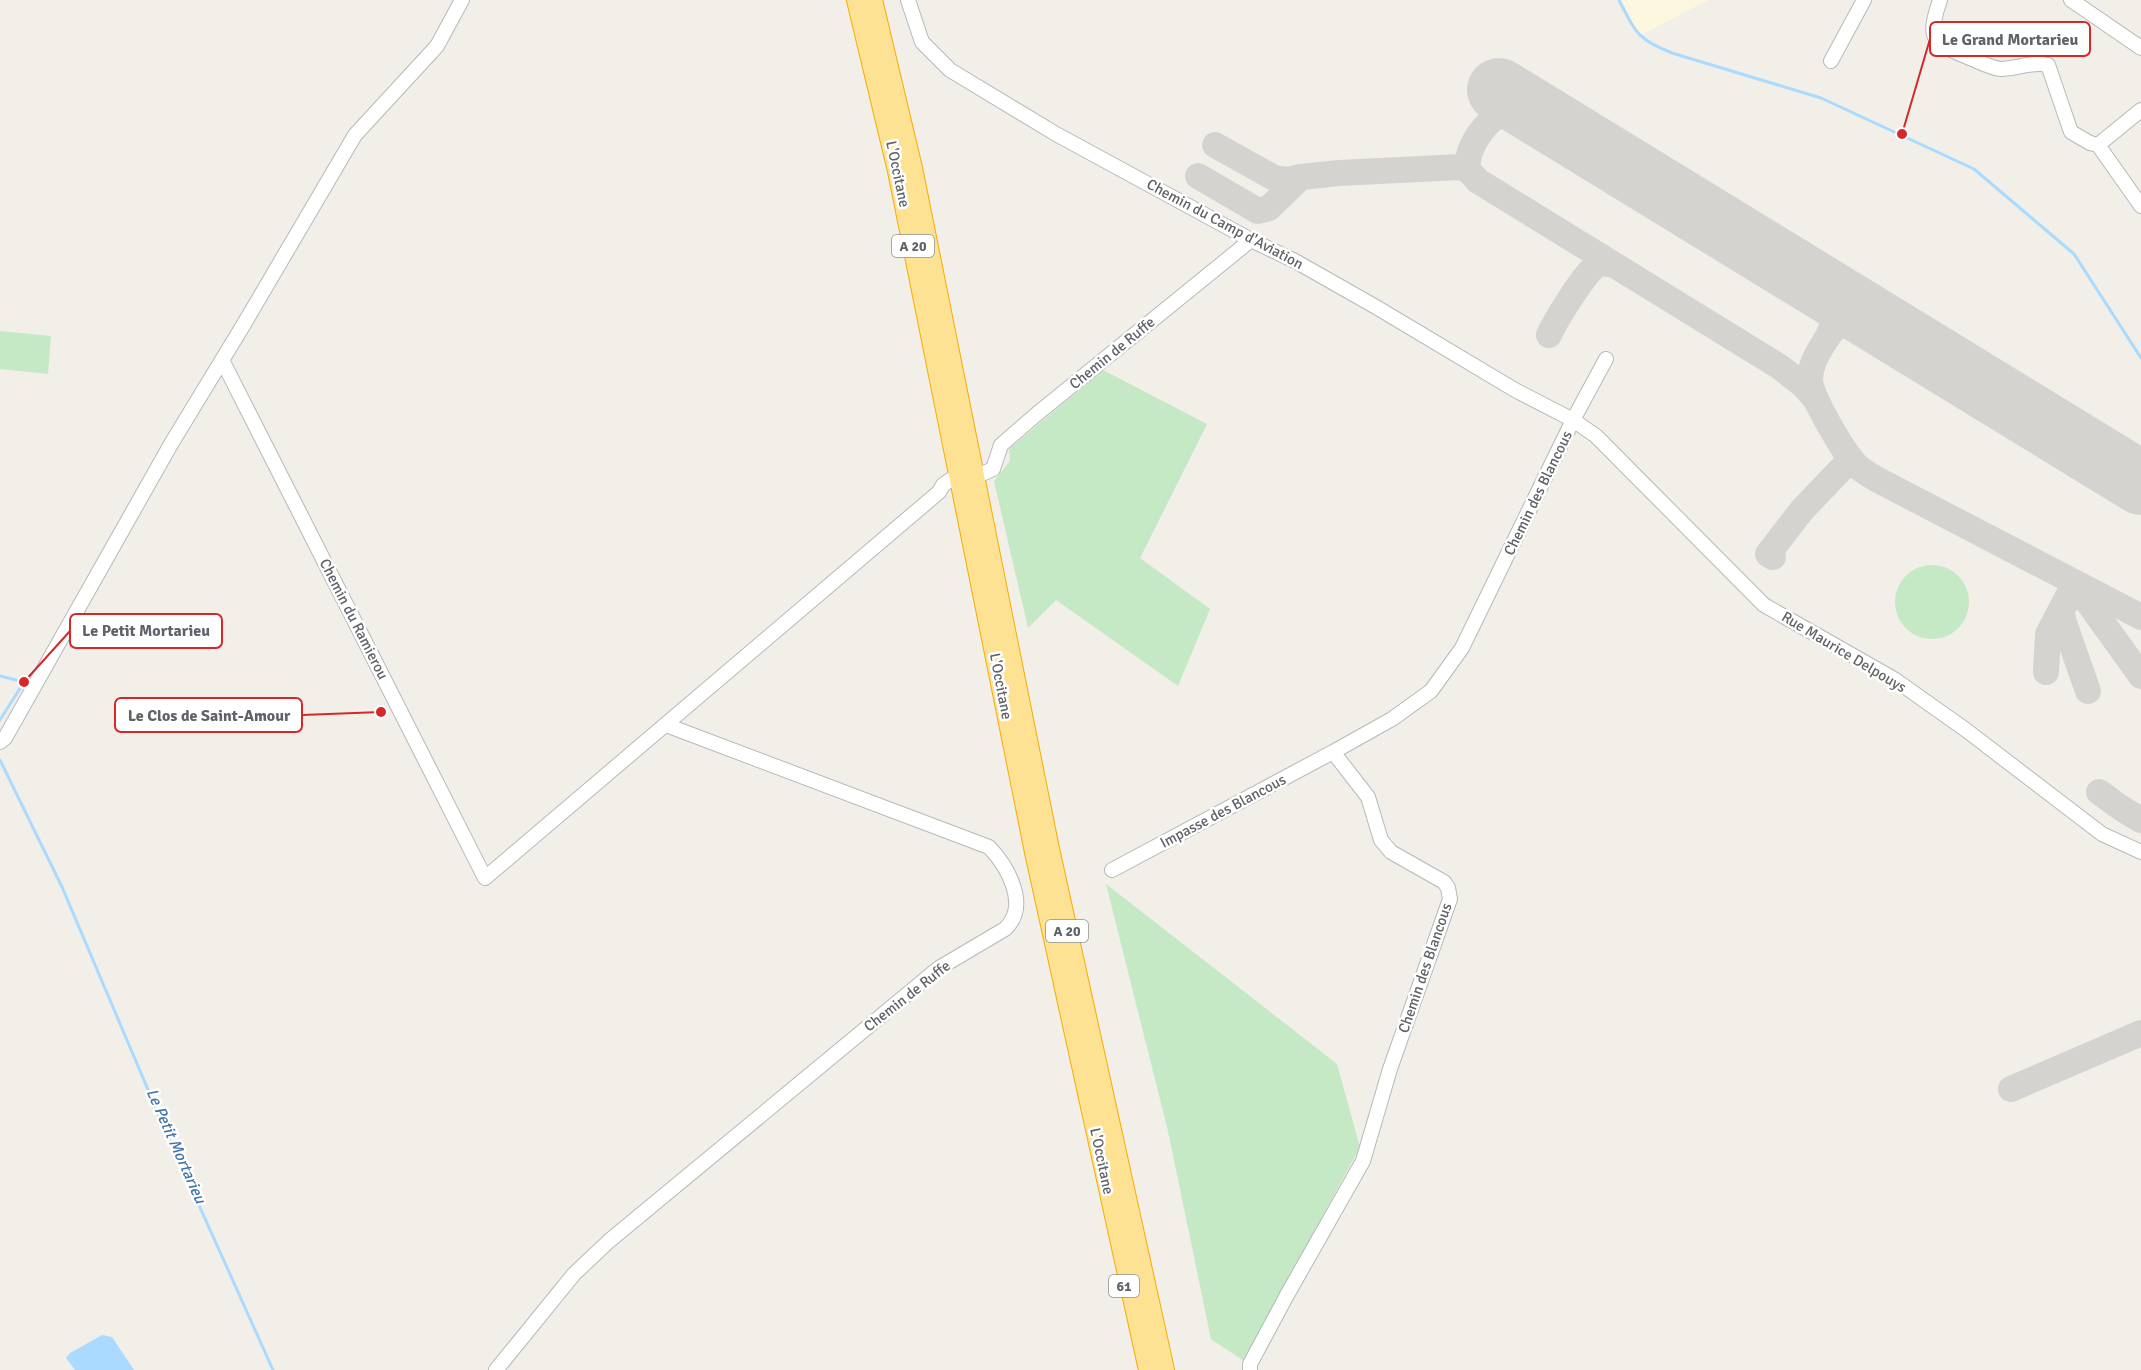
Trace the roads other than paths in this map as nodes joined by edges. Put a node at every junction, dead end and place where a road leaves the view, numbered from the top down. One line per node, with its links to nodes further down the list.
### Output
1 (462, 0): 15 (street)
2 (857, 0): 24 (highway, L'Occitane / A 20)
3 (872, 0): 25 (highway, L'Occitane / A 20)
4 (908, 0): 13 (street, Chemin du Camp d'Aviation)
5 (1864, 0): 9 (street)
6 (1940, 0): 11 (street)
7 (2071, 0): 8 (street)
8 (2141, 48)
9 (1831, 61)
10 (2141, 110): 11 (street)
11 (2098, 145): 12 (street)
12 (2141, 207)
13 (1251, 240): 16 (street, Chemin du Camp d'Aviation); 17 (street, Chemin de Ruffe)
14 (1606, 359): 16 (street, Chemin des Blancous)
15 (222, 360): 19 (street, Chemin du Ramierou); 20 (street)
16 (1573, 420): 21 (street, Chemin des Blancous); 22 (street, Rue Maurice Delpouys)
17 (984, 473)
18 (950, 480): 19 (street)
19 (666, 725): 26 (street, Chemin de Ruffe)
20 (2, 740)
21 (1333, 752): 23 (street, Impasse des Blancous); 31 (street, Chemin des Blancous)
22 (2141, 852)
23 (1112, 870)
24 (1111, 1201): 27 (highway, 61); 28 (highway, L'Occitane / A 20)
25 (1133, 1230): 29 (highway, L'Occitane / A 20); 30 (highway, 61)
26 (496, 1370)
27 (1139, 1370)
28 (1149, 1370)
29 (1164, 1370)
30 (1173, 1370)
31 (1250, 1370)

